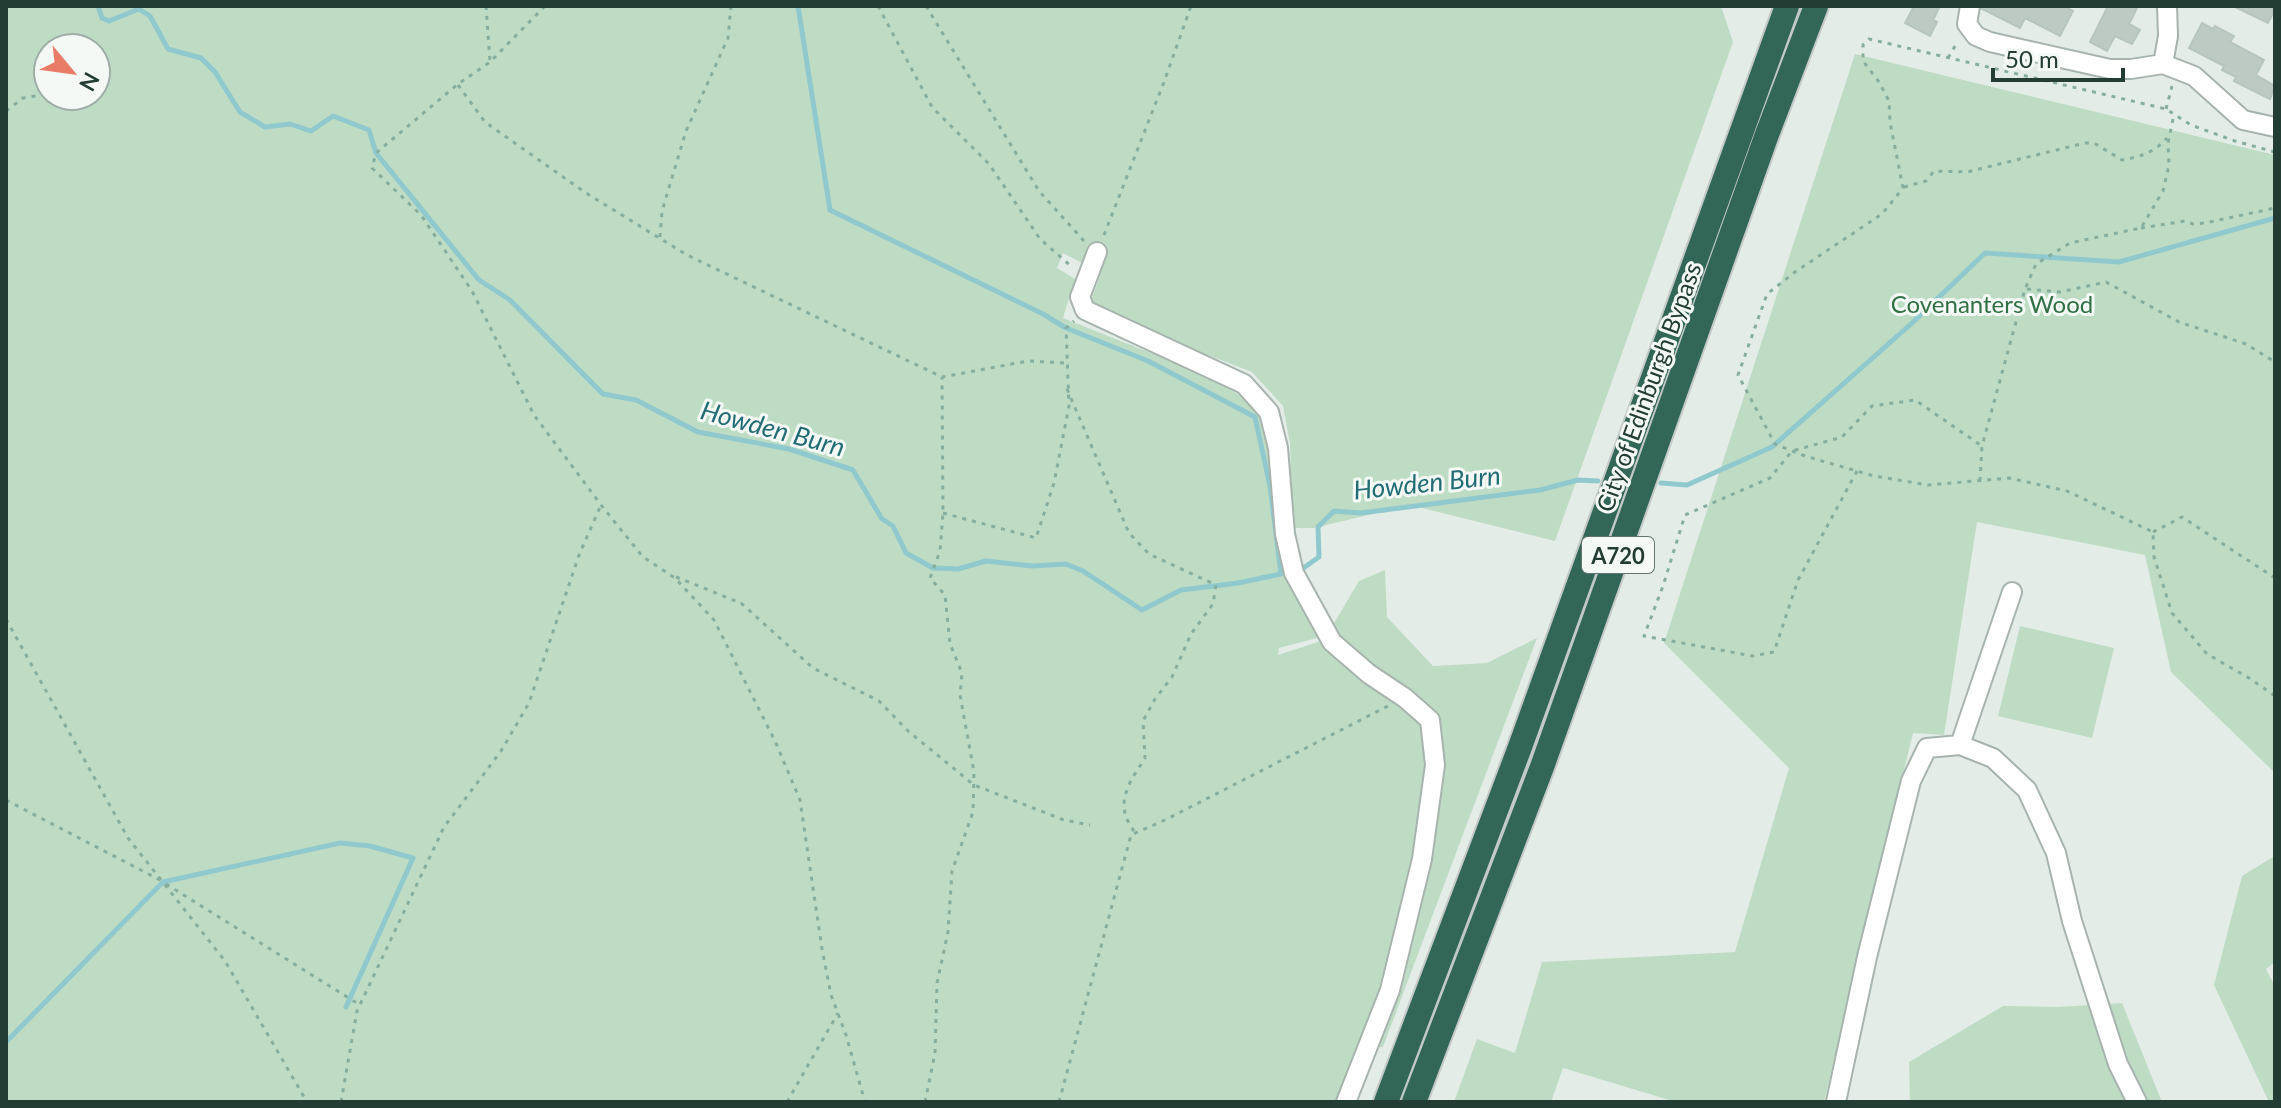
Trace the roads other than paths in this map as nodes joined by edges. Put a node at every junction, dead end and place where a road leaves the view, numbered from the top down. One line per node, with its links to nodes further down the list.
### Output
1 (1787, 6): 11 (highway, City of Edinburgh Bypass / A720)
2 (1816, 6): 12 (highway, City of Edinburgh Bypass / A720)
3 (1970, 6): 5 (street)
4 (2167, 6): 5 (street)
5 (2170, 66): 6 (street)
6 (2275, 127)
7 (1097, 252): 10 (street)
8 (2012, 592): 9 (street)
9 (1960, 745): 13 (street); 14 (street)
10 (1346, 1102)
11 (1386, 1102)
12 (1414, 1102)
13 (1836, 1102)
14 (2137, 1102)

